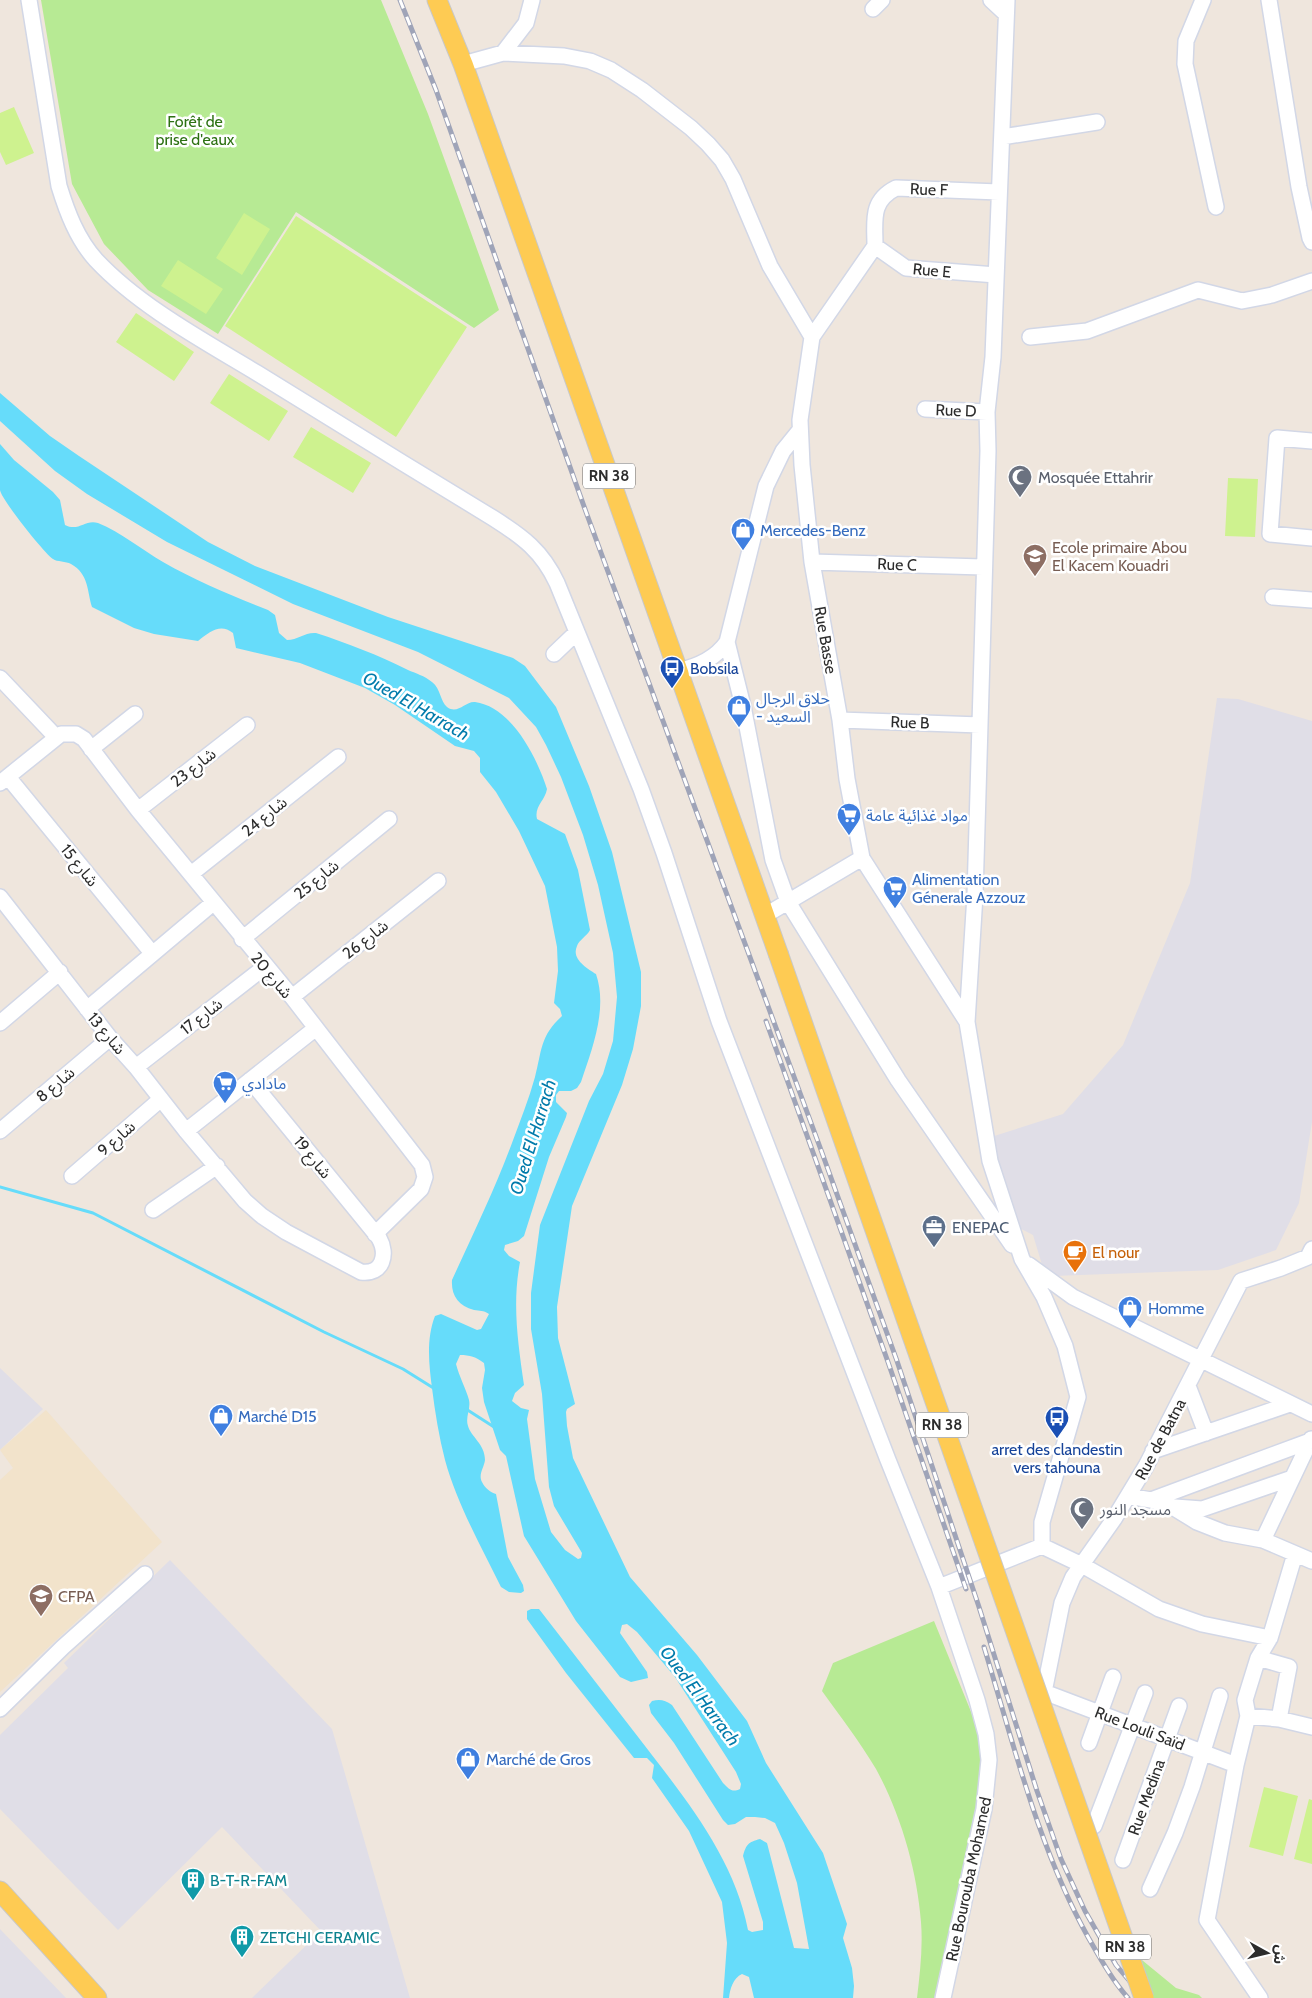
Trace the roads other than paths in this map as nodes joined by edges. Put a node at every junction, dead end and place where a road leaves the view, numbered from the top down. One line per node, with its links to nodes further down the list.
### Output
1 (30, 0): 29 (street, Rue Bourouba Mohamed)
2 (437, 0): 9 (main road, RN 38)
3 (532, 0): 8 (street)
4 (991, 0): 7 (street)
5 (1203, 0): 13 (street)
6 (1269, 0): 14 (street)
7 (1006, 7): 11 (street)
8 (503, 53): 9 (street); 18 (street)
9 (463, 64): 32 (main road, RN 38)
10 (1097, 122): 11 (street)
11 (1002, 137): 12 (street)
12 (999, 192): 15 (street, Rue F); 16 (street)
13 (1216, 207)
14 (1312, 242)
15 (875, 246): 16 (street, Rue E); 18 (street, Rue Basse)
16 (996, 275): 21 (street)
17 (1312, 282): 19 (street)
18 (812, 337): 22 (street, Rue Basse)
19 (1030, 337)
20 (926, 409): 21 (street, Rue D)
21 (987, 412): 26 (street)
22 (800, 430): 25 (street, Rue Basse); 30 (street)
23 (1312, 441): 24 (street)
24 (1312, 538)
25 (812, 562): 26 (street, Rue C); 35 (street, Rue Basse)
26 (983, 567): 37 (street)
27 (1273, 597): 28 (street)
28 (1312, 600)
29 (577, 632): 31 (street); 89 (street, Rue Bourouba Mohamed)
30 (727, 642): 32 (street); 48 (street)
31 (554, 654)
32 (678, 671): 50 (main road, RN 38)
33 (0, 678): 38 (street)
34 (135, 714): 39 (street)
35 (840, 720): 37 (street, Rue B); 44 (street, Rue Basse)
36 (247, 725): 42 (street, شارع 23)
37 (980, 725): 57 (street)
38 (56, 737): 39 (street, شارع 20); 41 (street)
39 (91, 749): 42 (street, شارع 20)
40 (338, 757): 45 (street, شارع 24)
41 (4, 780): 52 (street, شارع 15)
42 (138, 810): 45 (street, شارع 20)
43 (390, 819): 51 (street, شارع 25)
44 (862, 858): 48 (street); 57 (street, Rue Basse)
45 (191, 874): 49 (street, شارع 20)
46 (438, 881): 55 (street, شارع 26)
47 (0, 897): 54 (street, شارع 13)
48 (788, 902): 50 (street); 71 (street)
49 (213, 903): 51 (street, شارع 20); 52 (street)
50 (764, 916): 113 (main road, RN 38, bridge)
51 (242, 939): 53 (street, شارع 20)
52 (152, 953): 56 (street)
53 (266, 966): 55 (street, شارع 20); 61 (street, شارع 17)
54 (60, 972): 56 (street, شارع 13); 58 (street)
55 (292, 997): 59 (street, شارع 20)
56 (87, 1009): 60 (street, شارع 13)
57 (967, 1022): 71 (street)
58 (0, 1023)
59 (316, 1028): 62 (street); 69 (street, شارع 20)
60 (110, 1038): 61 (street, شارع 13); 64 (street, شارع 8)
61 (136, 1067): 63 (street, شارع 13)
62 (250, 1080): 65 (street); 69 (street, شارع 19)
63 (161, 1099): 65 (street, شارع 13); 67 (street, شارع 9)
64 (0, 1131)
65 (186, 1131): 66 (street, شارع 13)
66 (217, 1166): 68 (street); 69 (street, شارع 13)
67 (72, 1176)
68 (153, 1210)
69 (376, 1234)
70 (1311, 1254): 72 (street, Rue de Batna)
71 (1022, 1260): 72 (street); 84 (street)
72 (1202, 1359): 73 (street, Rue de Batna); 74 (street)
73 (1188, 1386): 76 (street); 78 (street, Rue de Batna)
74 (1290, 1404): 75 (street); 76 (street)
75 (1312, 1414)
76 (1206, 1433): 78 (street)
77 (1311, 1439): 79 (street); 81 (street)
78 (1153, 1451): 80 (street, Rue de Batna)
79 (1292, 1478): 82 (street); 83 (street)
80 (1128, 1496): 81 (street); 87 (street, Rue de Batna)
81 (1151, 1500): 82 (street)
82 (1171, 1506): 83 (street)
83 (1262, 1540): 85 (street)
84 (1042, 1546): 87 (street); 89 (street)
85 (1295, 1554): 86 (street); 90 (street)
86 (1312, 1561)
87 (1082, 1565): 90 (street); 93 (street, Rue de Batna)
88 (145, 1574): 97 (street)
89 (939, 1587): 112 (street, Rue Bourouba Mohamed)
90 (1270, 1638): 91 (street)
91 (1258, 1658): 99 (street); 100 (street)
92 (1113, 1677): 98 (street)
93 (1044, 1692): 98 (street, Rue Louli Saïd)
94 (1145, 1693): 101 (street)
95 (1220, 1696): 105 (street)
96 (1179, 1706): 103 (street, Rue Medina)
97 (0, 1709)
98 (1100, 1714): 101 (street, Rue Louli Saïd); 104 (street)
99 (1248, 1716): 100 (street); 106 (street)
100 (1279, 1719): 102 (street)
101 (1134, 1726): 103 (street, Rue Louli Saïd); 107 (street)
102 (1312, 1727)
103 (1167, 1739): 105 (street, Rue Louli Saïd); 108 (street, Rue Medina)
104 (1089, 1743)
105 (1202, 1752): 106 (street, Rue Louli Saïd); 109 (street)
106 (1236, 1765): 114 (street)
107 (1094, 1826)
108 (1123, 1860)
109 (1150, 1889)
110 (0, 1891): 111 (main road)
111 (97, 1998)
112 (943, 1998)
113 (1144, 1998)
114 (1260, 1998)

